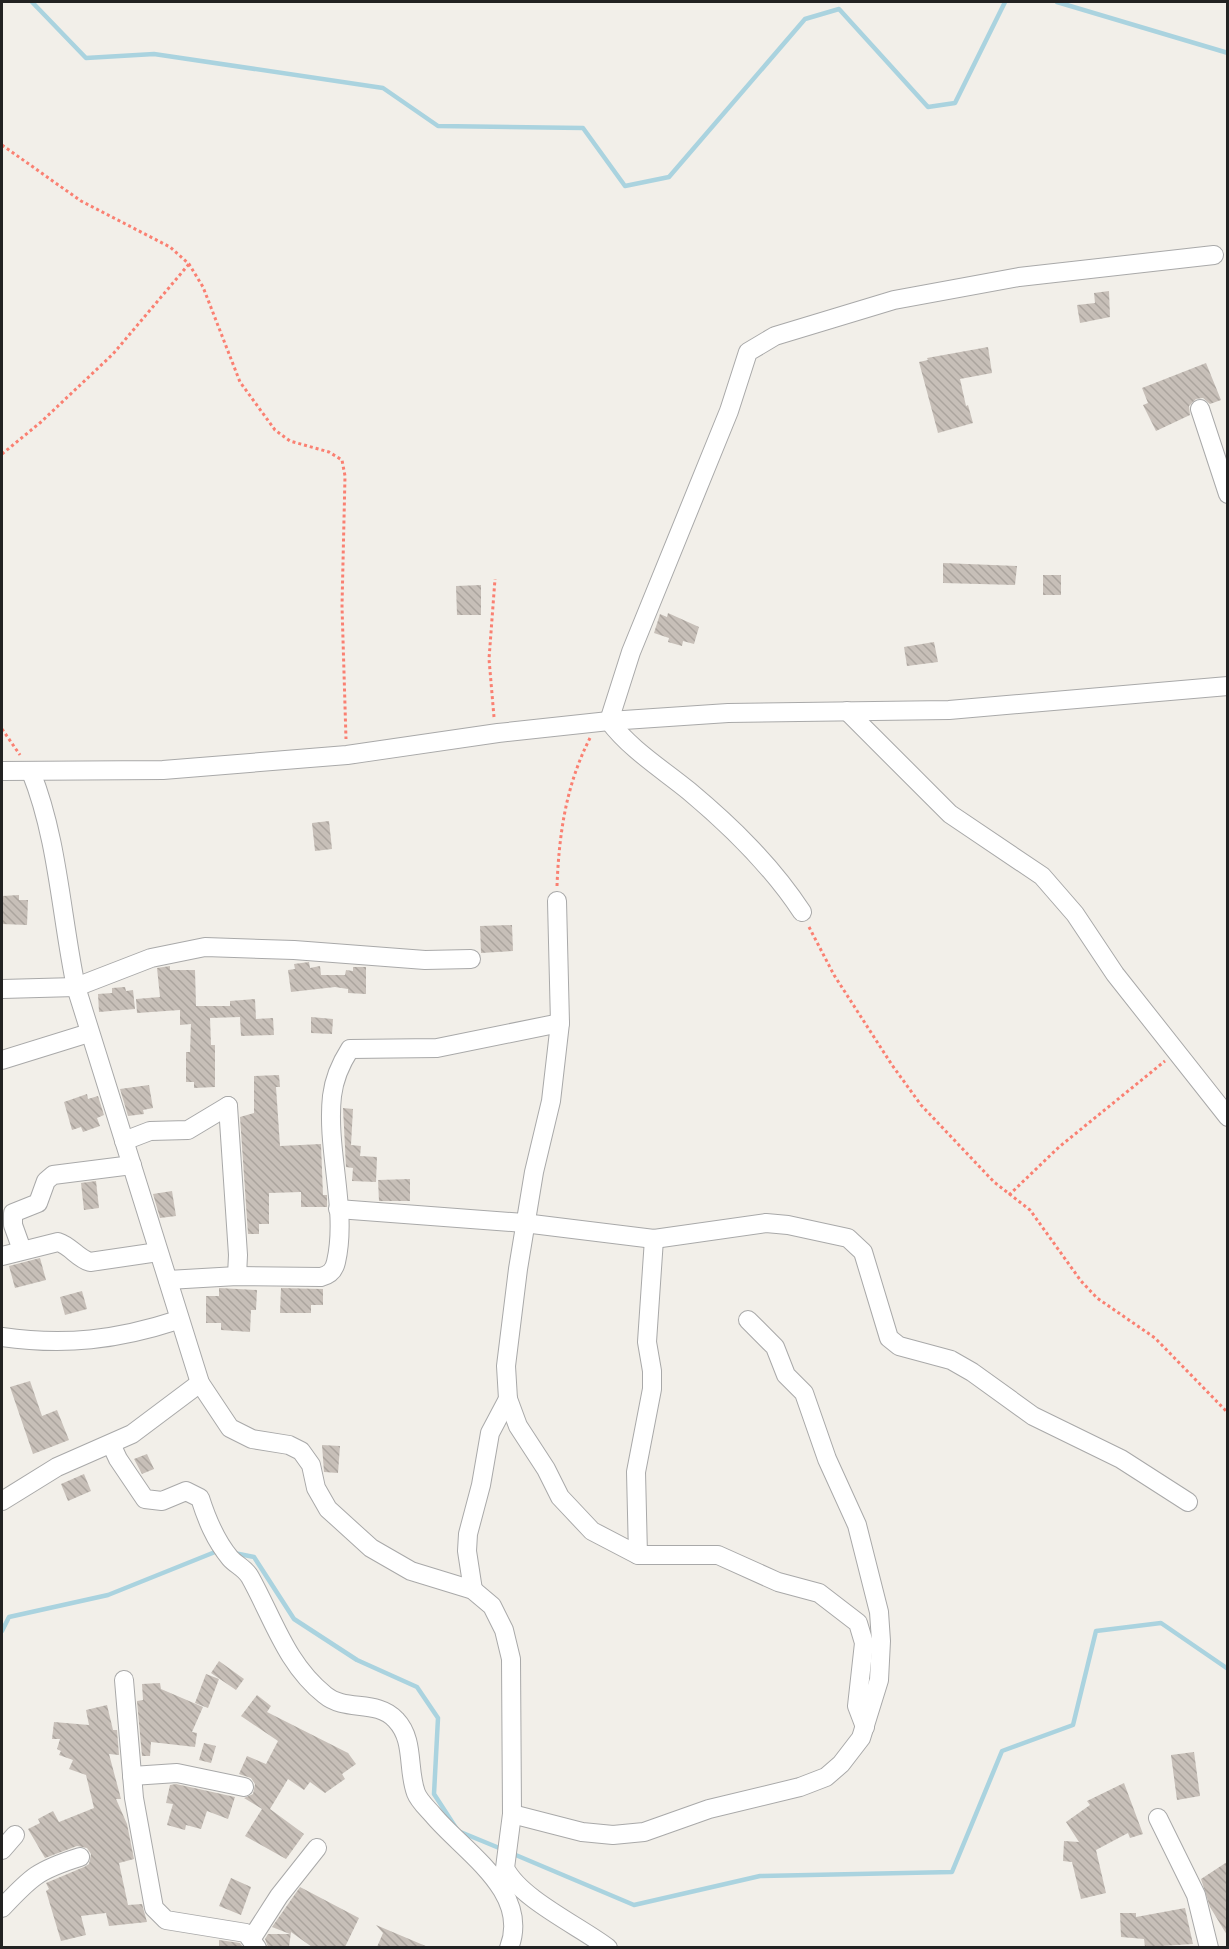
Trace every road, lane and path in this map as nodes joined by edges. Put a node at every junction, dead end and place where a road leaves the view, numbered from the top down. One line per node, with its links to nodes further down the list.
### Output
1 (2, 145): 3 (path)
2 (1214, 255): 10 (street)
3 (189, 264): 5 (path); 13 (path)
4 (1200, 409): 6 (street)
5 (2, 454)
6 (1227, 494)
7 (495, 579): 12 (path)
8 (1227, 686): 9 (street)
9 (847, 711): 10 (street); 23 (street)
10 (604, 722): 12 (street); 16 (path); 17 (street)
11 (2, 729): 15 (path)
12 (498, 733): 13 (street)
13 (347, 755): 15 (street)
14 (2, 771): 15 (street)
15 (31, 772): 19 (street)
16 (557, 901): 21 (street)
17 (802, 912): 28 (path)
18 (471, 959): 19 (street)
19 (76, 987): 20 (street); 22 (street)
20 (2, 989)
21 (560, 1023): 29 (street); 30 (street)
22 (89, 1033): 24 (street); 26 (street)
23 (1176, 1052): 25 (street); 28 (path)
24 (2, 1060)
25 (1227, 1118)
26 (124, 1141): 27 (street); 35 (street)
27 (132, 1165): 32 (street); 33 (street)
28 (1009, 1195): 42 (path)
29 (338, 1209): 30 (street); 35 (street)
30 (524, 1223): 31 (street); 41 (street)
31 (654, 1239): 45 (street); 46 (street)
32 (22, 1250): 33 (street); 34 (street)
33 (158, 1252): 36 (street)
34 (2, 1256)
35 (237, 1276): 36 (street)
36 (168, 1280): 37 (street)
37 (178, 1320): 39 (street); 40 (street)
38 (748, 1320): 49 (street)
39 (2, 1337)
40 (200, 1383): 43 (street); 47 (street)
41 (508, 1399): 46 (street); 47 (street)
42 (1227, 1413)
43 (111, 1444): 44 (street); 60 (street)
44 (2, 1501)
45 (1188, 1502)
46 (638, 1555): 49 (street)
47 (473, 1590): 52 (street)
48 (123, 1680): 50 (street)
49 (865, 1727): 52 (street)
50 (132, 1776): 51 (street); 59 (street)
51 (244, 1787)
52 (512, 1814): 61 (street)
53 (1158, 1818): 62 (street)
54 (15, 1835): 56 (street)
55 (317, 1848): 59 (street)
56 (2, 1850)
57 (80, 1857): 58 (street)
58 (2, 1908)
59 (254, 1943)
60 (508, 1947)
61 (608, 1947)
62 (1209, 1947)

